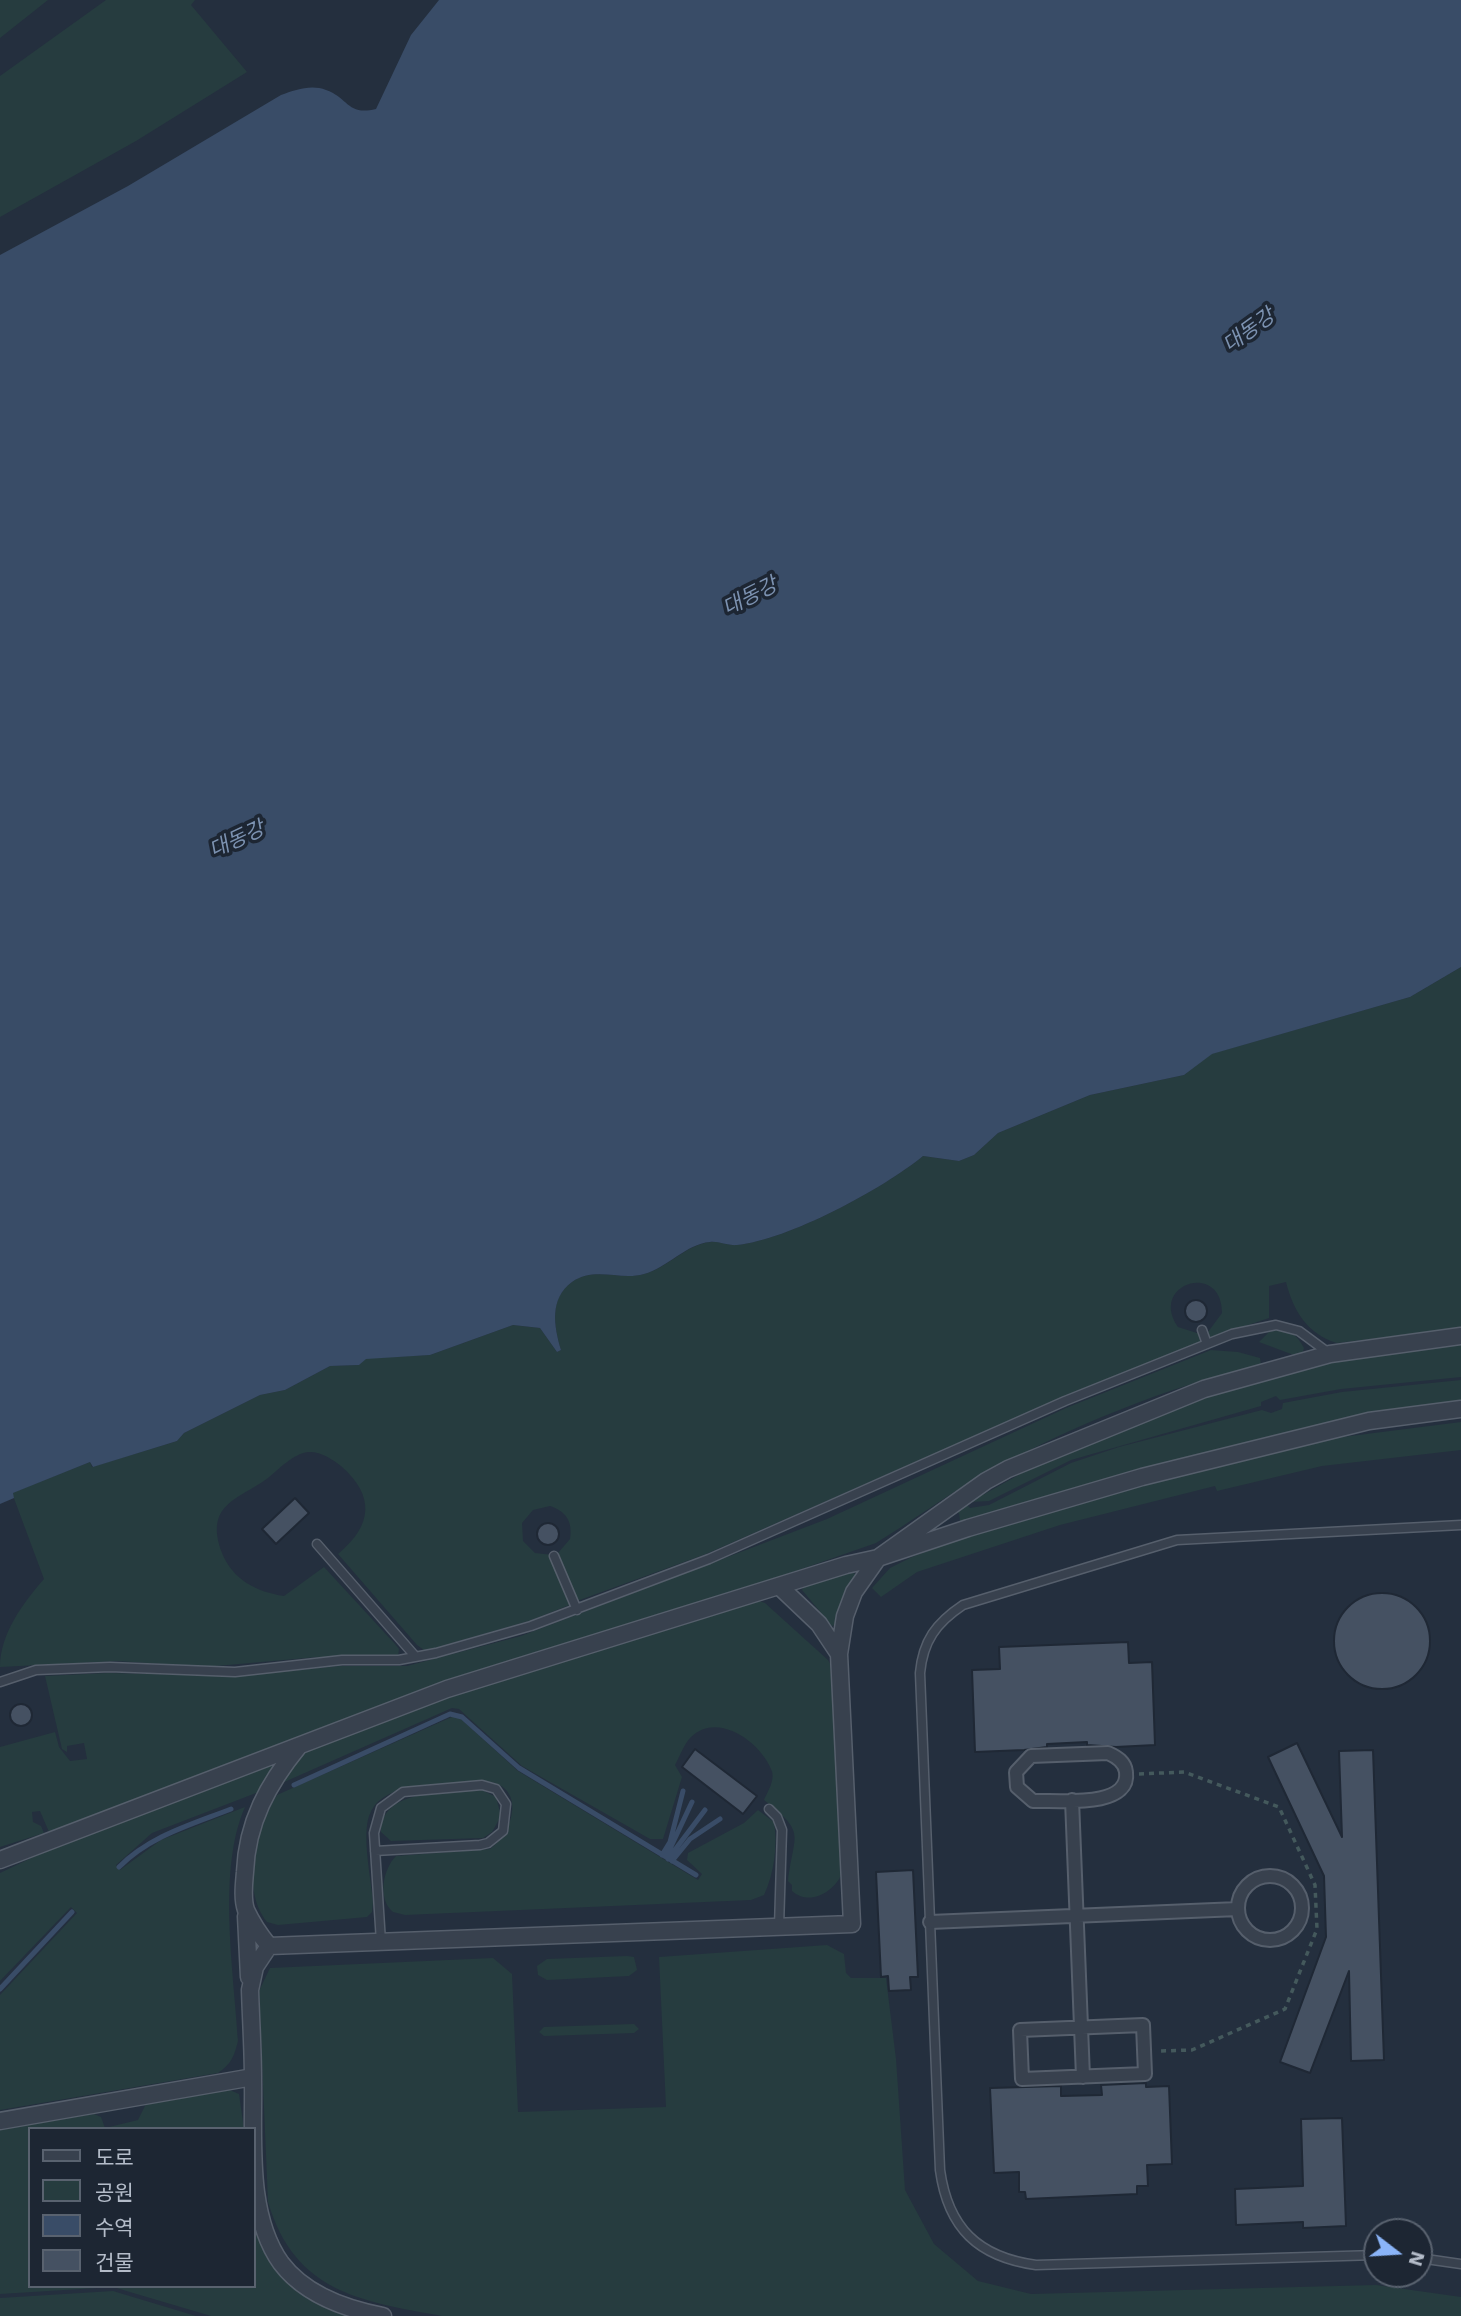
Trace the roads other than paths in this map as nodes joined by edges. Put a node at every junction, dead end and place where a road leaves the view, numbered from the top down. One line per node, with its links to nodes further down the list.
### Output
1 (1202, 1330): 3 (lane)
2 (1461, 1336): 4 (street)
3 (1207, 1344): 4 (lane); 11 (lane)
4 (1330, 1354): 9 (street)
5 (1461, 1409): 9 (street)
6 (1461, 1525): 25 (lane)
7 (317, 1544): 13 (lane)
8 (554, 1556): 11 (lane)
9 (878, 1558): 10 (street); 12 (street)
10 (779, 1586): 12 (street); 15 (street)
11 (578, 1609): 13 (lane)
12 (839, 1654): 26 (street)
13 (415, 1656): 14 (lane)
14 (0, 1682)
15 (300, 1745): 19 (street); 20 (street)
16 (1072, 1800): 16 (street); 24 (street)
17 (769, 1809): 26 (lane)
18 (375, 1850): 18 (lane); 27 (lane)
19 (0, 1860)
20 (245, 1906): 28 (street); 29 (street)
21 (1316, 1906): 22 (street)
22 (1303, 1907): 23 (street); 23 (street)
23 (1238, 1909): 24 (street)
24 (1077, 1916): 25 (street); 30 (street)
25 (930, 1922): 36 (lane)
26 (779, 1927): 27 (street)
27 (381, 1942): 28 (street)
28 (268, 1946): 29 (street)
29 (250, 1990): 31 (street)
30 (1081, 2028): 32 (street); 32 (street); 32 (street)
31 (253, 2077): 33 (street); 34 (street)
32 (1083, 2077)
33 (0, 2121)
34 (255, 2127)
35 (256, 2140): 39 (street)
36 (1363, 2255)
37 (1433, 2260): 38 (lane)
38 (1461, 2264)
39 (383, 2316)

